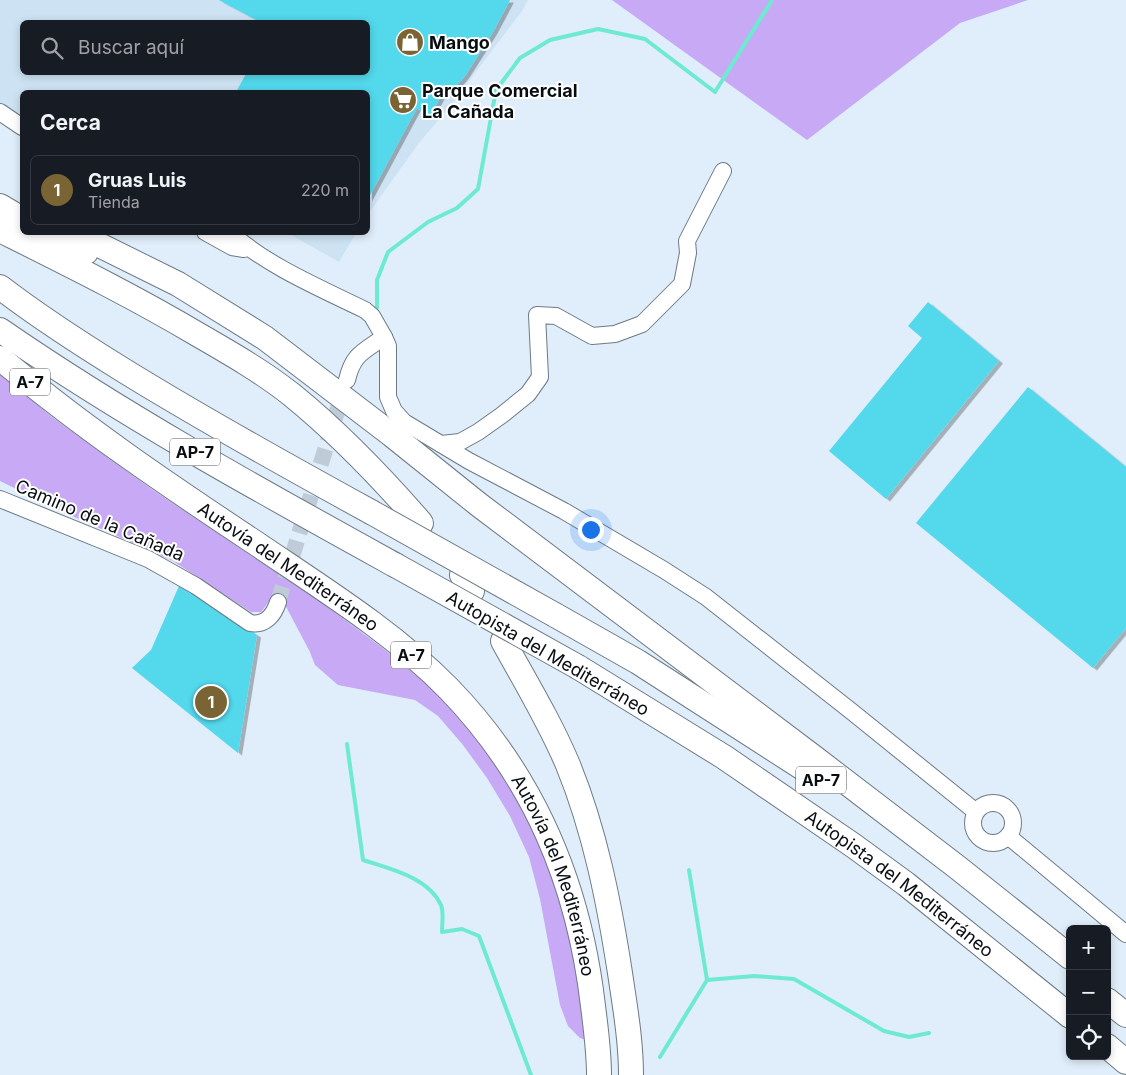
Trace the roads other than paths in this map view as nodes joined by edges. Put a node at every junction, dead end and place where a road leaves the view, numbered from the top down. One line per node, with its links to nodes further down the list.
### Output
1 (0, 112): 2 (street)
2 (20, 126)
3 (723, 171): 19 (street)
4 (0, 197): 6 (highway)
5 (0, 206): 7 (highway)
6 (20, 207)
7 (20, 218)
8 (0, 230): 20 (highway)
9 (53, 235): 20 (highway)
10 (79, 235): 28 (highway)
11 (210, 235): 13 (street)
12 (230, 235): 13 (street)
13 (249, 250): 16 (street)
14 (0, 287): 29 (highway, Autopista del Mediterráneo / AP-7, bridge)
15 (0, 330): 30 (highway, Autopista del Mediterráneo / AP-7, bridge)
16 (384, 337): 18 (street); 19 (street)
17 (0, 358): 33 (highway, Autovía del Mediterráneo / A-7)
18 (346, 380)
19 (441, 444): 25 (street)
20 (381, 478): 22 (highway)
21 (0, 499): 23 (street, Camino de la Cañada)
22 (421, 523)
23 (278, 602)
24 (503, 641): 34 (highway, Autovía del Mediterráneo)
25 (975, 812): 26 (street); 26 (street)
26 (1008, 836): 27 (street)
27 (1126, 934)
28 (1066, 954)
29 (1066, 966)
30 (1069, 1015)
31 (1111, 1049): 32 (highway)
32 (1126, 1062)
33 (599, 1075)
34 (631, 1075)

